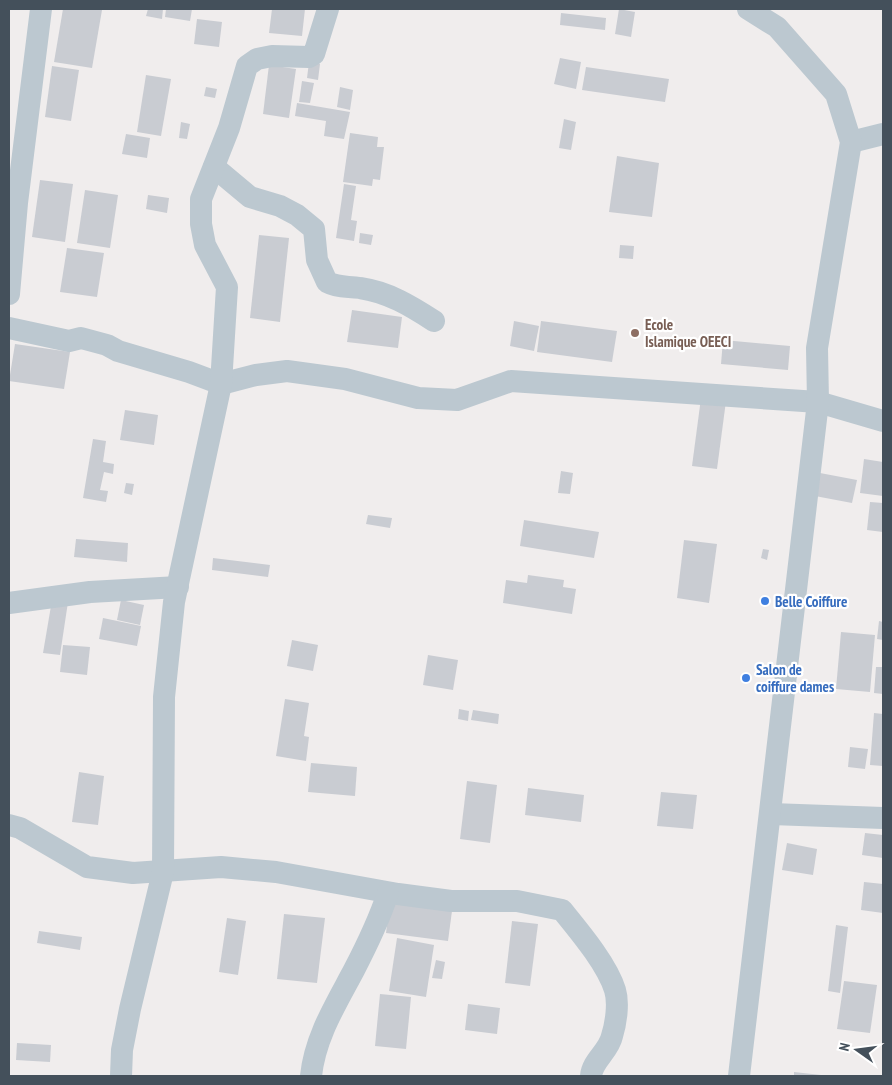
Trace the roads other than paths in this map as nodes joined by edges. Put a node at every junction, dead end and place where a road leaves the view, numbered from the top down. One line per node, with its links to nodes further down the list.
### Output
1 (41, 9): 7 (street)
2 (328, 9): 6 (street)
3 (748, 9): 5 (street)
4 (883, 134): 5 (street)
5 (851, 142): 11 (street)
6 (214, 167): 8 (street); 10 (street)
7 (9, 294)
8 (434, 321)
9 (9, 328): 10 (street)
10 (222, 384): 11 (street); 13 (street)
11 (818, 402): 12 (street); 15 (street)
12 (883, 421)
13 (178, 587): 14 (street); 18 (street)
14 (9, 603)
15 (771, 814): 16 (street); 23 (street)
16 (883, 818)
17 (9, 825): 18 (street)
18 (163, 872): 19 (street); 20 (street)
19 (388, 893): 21 (street); 22 (street)
20 (121, 1076)
21 (311, 1076)
22 (591, 1076)
23 (740, 1076)

